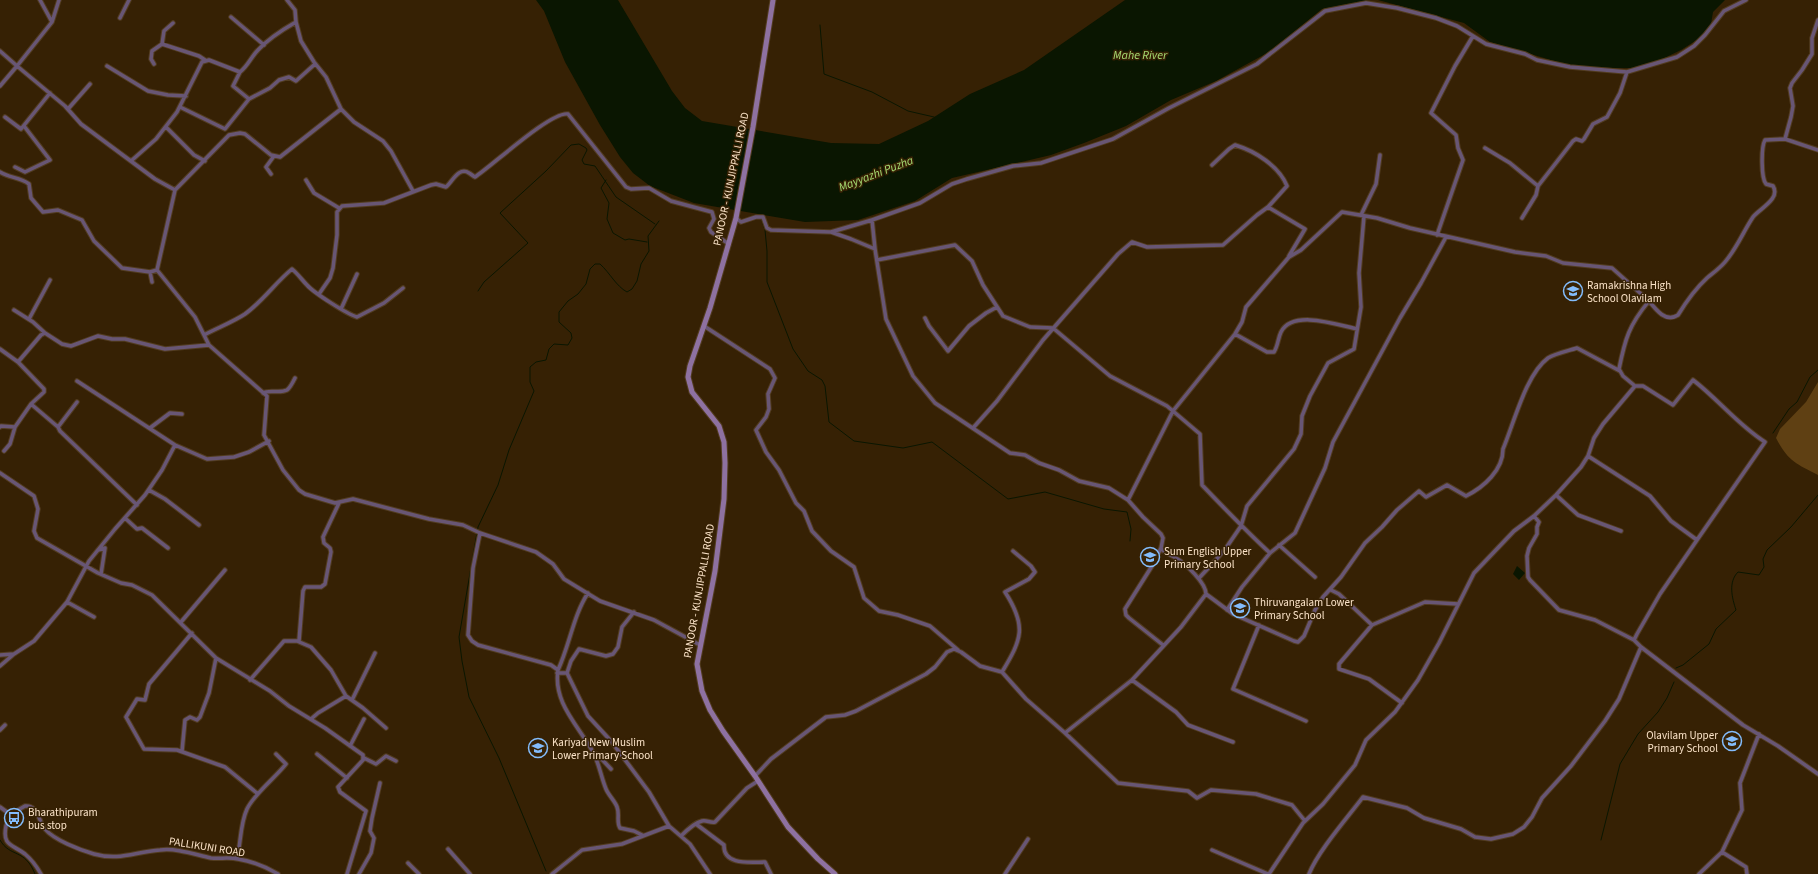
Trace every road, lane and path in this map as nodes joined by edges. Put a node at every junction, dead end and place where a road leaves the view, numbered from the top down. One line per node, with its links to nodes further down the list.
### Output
1 (40, 0): 10 (street)
2 (59, 0): 10 (street)
3 (128, 0): 8 (street)
4 (287, 0): 11 (street)
5 (773, 0): 53 (main road, PANOOR - KUNJIPPALLI ROAD)
6 (1746, 0): 23 (street)
7 (231, 17): 15 (street)
8 (120, 18)
9 (1818, 20): 35 (street)
10 (52, 22): 20 (street)
11 (296, 22): 15 (street); 19 (street)
12 (173, 23): 14 (street)
13 (1474, 36): 23 (street); 55 (street); 57 (street)
14 (162, 44): 17 (street); 18 (street)
15 (264, 45): 22 (street)
16 (0, 51): 20 (street)
17 (205, 60): 22 (street); 27 (street)
18 (154, 64)
19 (315, 64): 28 (street); 31 (street)
20 (17, 66): 25 (street); 26 (street)
21 (107, 66): 27 (street)
22 (240, 72): 28 (street)
23 (1627, 72): 47 (street)
24 (90, 84): 30 (street)
25 (0, 86)
26 (50, 93): 30 (street); 33 (street)
27 (186, 96): 29 (street)
28 (249, 99): 29 (street)
29 (180, 107): 34 (street)
30 (68, 109): 40 (street)
31 (341, 109): 39 (street); 49 (street)
32 (5, 118): 33 (street)
33 (24, 126): 43 (street)
34 (166, 127): 40 (street); 41 (street)
35 (1785, 139): 37 (street); 70 (street)
36 (1485, 148): 47 (street)
37 (1818, 150)
38 (1380, 155): 52 (street)
39 (274, 156): 41 (street); 45 (street)
40 (131, 161): 48 (street)
41 (205, 161): 48 (street)
42 (1212, 165): 50 (street)
43 (15, 166)
44 (0, 172): 64 (street)
45 (271, 174)
46 (306, 180): 51 (street)
47 (1538, 186): 54 (street)
48 (175, 190): 63 (street)
49 (413, 191): 51 (street); 59 (street)
50 (1268, 207): 61 (street); 77 (street)
51 (339, 208): 69 (street)
52 (1362, 215): 57 (street); 61 (street); 78 (street)
53 (736, 218): 56 (street); 59 (main road, PANOOR - KUNJIPPALLI ROAD)
54 (1522, 218)
55 (872, 220): 56 (street); 60 (street)
56 (831, 232): 60 (street)
57 (1437, 235): 58 (street)
58 (1446, 237): 70 (street); 116 (street)
59 (729, 244): 76 (main road, PANOOR - KUNJIPPALLI ROAD)
60 (875, 250): 62 (street)
61 (1289, 257): 80 (street)
62 (877, 260): 71 (street); 98 (street)
63 (157, 270): 64 (street); 81 (street)
64 (150, 272): 67 (street)
65 (356, 274): 72 (street)
66 (50, 280): 75 (street)
67 (152, 282)
68 (403, 288): 72 (street)
69 (318, 294): 72 (street); 81 (street)
70 (1649, 301): 85 (street)
71 (997, 307): 74 (street); 77 (street)
72 (341, 309)
73 (14, 310): 75 (street)
74 (925, 318)
75 (29, 319): 79 (street)
76 (704, 326): 141 (main road, PANOOR - KUNJIPPALLI ROAD); 144 (street)
77 (1053, 328): 92 (street); 98 (street)
78 (1357, 329): 80 (street); 112 (street)
79 (44, 333): 82 (street); 84 (street)
80 (1235, 334): 92 (street)
81 (204, 335): 82 (street)
82 (209, 345): 89 (street)
83 (0, 349): 84 (street)
84 (18, 362): 91 (street)
85 (1620, 371): 88 (street); 127 (street)
86 (295, 378): 89 (street)
87 (77, 381): 97 (street)
88 (1635, 386): 102 (street); 115 (street)
89 (263, 393): 99 (street)
90 (77, 402): 96 (street)
91 (31, 404): 95 (street); 96 (street)
92 (1173, 411): 106 (street); 112 (street)
93 (182, 414): 97 (street)
94 (0, 426): 95 (street)
95 (15, 427): 101 (street)
96 (58, 427): 108 (street)
97 (150, 428): 100 (street)
98 (973, 428): 106 (street)
99 (269, 441): 100 (street); 107 (street)
100 (175, 445): 104 (street)
101 (4, 451)
102 (1588, 456): 105 (street); 115 (street)
103 (0, 473): 122 (street)
104 (148, 490): 108 (street); 111 (street)
105 (1556, 496): 109 (street); 113 (street)
106 (1128, 500): 118 (street)
107 (339, 503): 114 (street); 140 (street)
108 (137, 505): 110 (street)
109 (1534, 516): 131 (street); 139 (street)
110 (125, 518): 117 (street); 119 (street)
111 (199, 525)
112 (1241, 526): 121 (street); 126 (street)
113 (1621, 531)
114 (480, 533): 128 (street); 150 (street)
115 (1697, 540): 139 (street)
116 (1279, 545): 121 (street); 125 (street)
117 (168, 548)
118 (1161, 548): 126 (street); 142 (street)
119 (98, 550): 122 (street); 124 (street)
120 (1013, 551): 152 (street)
121 (1270, 553): 132 (street)
122 (86, 566): 124 (street); 130 (street)
123 (225, 570): 135 (street)
124 (101, 574): 135 (street)
125 (1315, 577)
126 (1199, 578): 129 (street)
127 (1331, 590): 136 (street); 137 (street)
128 (588, 592): 133 (street); 150 (street)
129 (1206, 594): 132 (street); 142 (street)
130 (67, 602): 134 (street); 147 (street)
131 (1458, 604): 137 (street); 157 (street)
132 (1227, 610): 136 (street)
133 (634, 612): 141 (street); 151 (street)
134 (94, 617)
135 (181, 622): 138 (street)
136 (1259, 625): 160 (street)
137 (1372, 625): 157 (street)
138 (192, 633): 148 (street); 168 (street)
139 (1634, 640): 143 (street)
140 (299, 641): 153 (street); 155 (street)
141 (700, 645): 177 (main road, PANOOR - KUNJIPPALLI ROAD)
142 (1163, 645): 154 (street)
143 (1641, 647): 165 (street); 206 (street)
144 (958, 650): 152 (street); 177 (street)
145 (375, 653): 156 (street)
146 (0, 654): 147 (street)
147 (14, 654): 149 (street)
148 (216, 658): 153 (street); 168 (street)
149 (0, 666)
150 (558, 671): 151 (street); 171 (street)
151 (567, 672): 184 (street)
152 (1002, 672): 164 (street)
153 (250, 680): 159 (street)
154 (1132, 680): 164 (street); 166 (street)
155 (346, 696): 156 (street); 159 (street)
156 (352, 700): 162 (street)
157 (1402, 703): 182 (street)
158 (364, 718): 167 (street)
159 (311, 720): 167 (street)
160 (1306, 721)
161 (5, 725): 163 (street)
162 (386, 728)
163 (0, 730)
164 (1065, 733): 182 (street)
165 (1759, 734): 175 (street); 191 (street)
166 (1233, 742)
167 (350, 746): 172 (street)
168 (182, 751): 179 (street)
169 (276, 754): 179 (street)
170 (316, 754): 176 (street)
171 (594, 754): 174 (street); 186 (street)
172 (364, 758): 173 (street); 176 (street)
173 (396, 761)
174 (611, 769)
175 (1818, 774)
176 (347, 778): 196 (street)
177 (757, 778): 183 (street); 203 (main road, PANOOR - KUNJIPPALLI ROAD)
178 (380, 783): 197 (street)
179 (258, 794): 192 (street)
180 (0, 807): 181 (street)
181 (11, 815): 185 (street); 192 (street, PALLIKUNI ROAD)
182 (1305, 821): 205 (street)
183 (696, 824): 187 (street); 202 (street)
184 (669, 826): 186 (street); 187 (street)
185 (2, 835): 194 (street)
186 (642, 835): 200 (street)
187 (681, 836): 201 (street)
188 (1028, 839): 204 (street)
189 (448, 849): 199 (street)
190 (1212, 850): 205 (street)
191 (1722, 852): 207 (street); 208 (street)
192 (237, 858): 195 (street, PALLIKUNI ROAD)
193 (408, 863): 198 (street)
194 (41, 874)
195 (278, 874)
196 (348, 874)
197 (360, 874)
198 (420, 874)
199 (470, 874)
200 (552, 874)
201 (710, 874)
202 (771, 874)
203 (835, 874)
204 (1005, 874)
205 (1269, 874)
206 (1309, 874)
207 (1700, 874)
208 (1747, 874)

